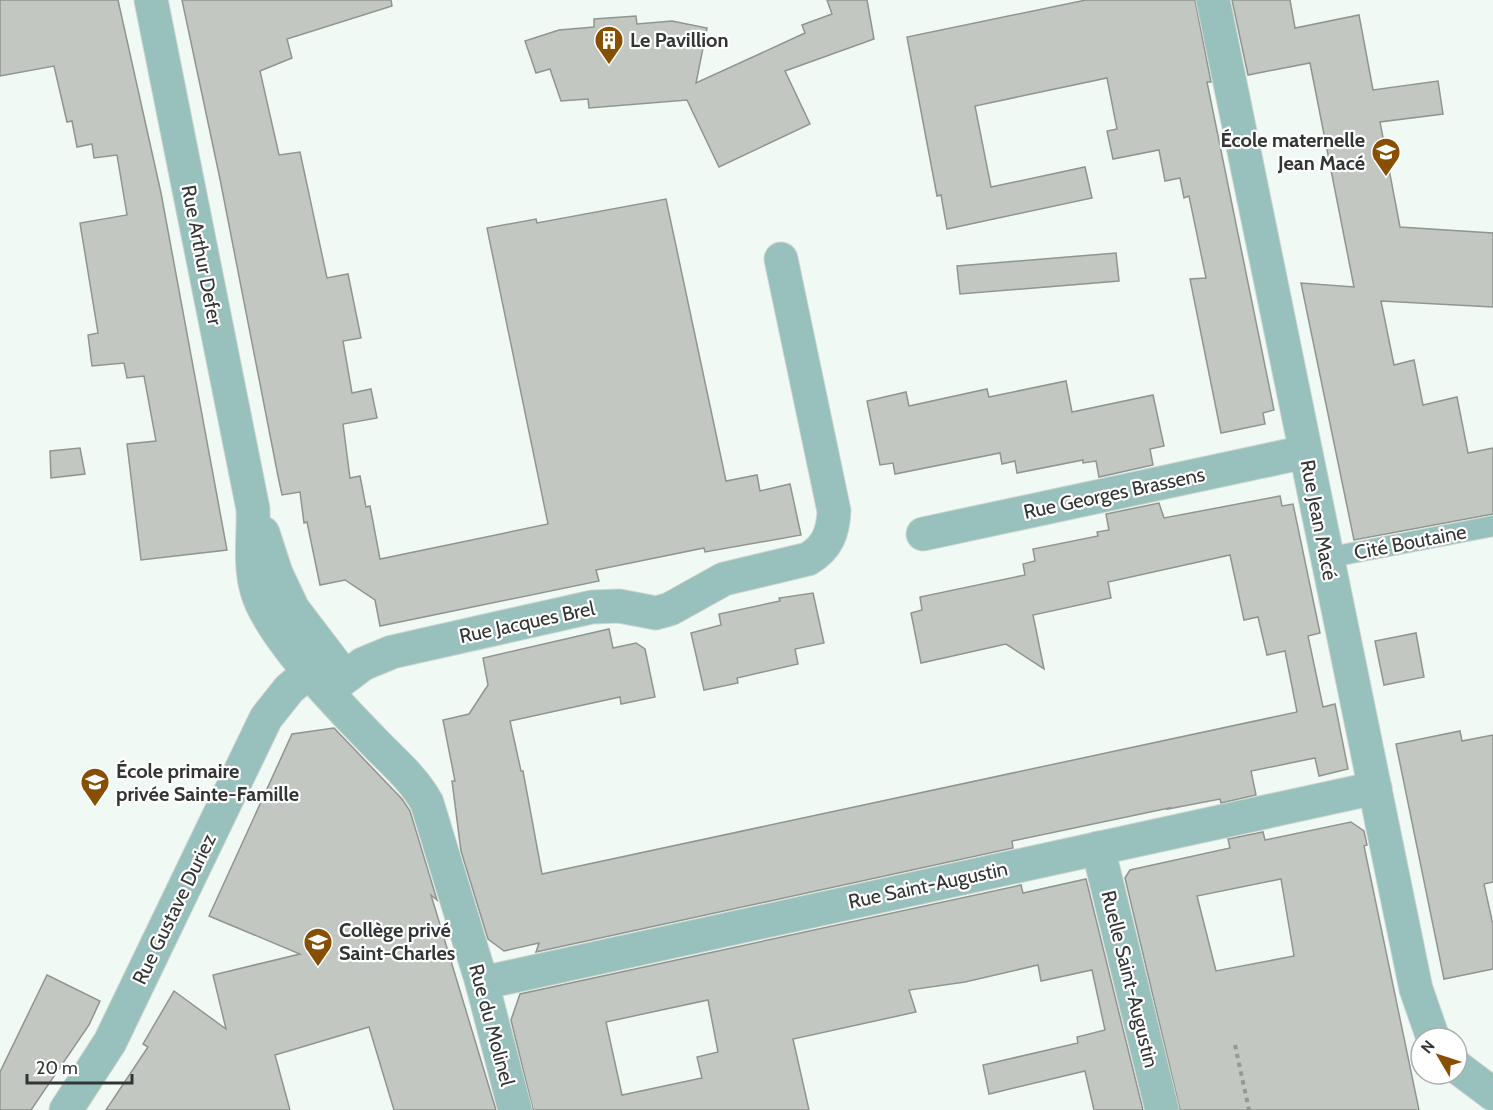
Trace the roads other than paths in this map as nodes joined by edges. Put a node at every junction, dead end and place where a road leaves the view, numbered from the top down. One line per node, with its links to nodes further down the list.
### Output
1 (151, 0): 8 (street, Rue Arthur Defer)
2 (1213, 0): 4 (street, Rue Jean Macé)
3 (781, 259): 8 (street, Rue Jacques Brel)
4 (1305, 452): 6 (street, Rue Georges Brassens); 7 (street, Rue Jean Macé)
5 (1493, 526): 7 (lane, Cité Boutaine)
6 (923, 534)
7 (1326, 558): 9 (street, Rue Jean Macé)
8 (328, 674): 11 (street, Rue du Molinel); 15 (street, Rue Gustave Duriez)
9 (1375, 788): 10 (street, Rue Saint-Augustin); 12 (street, Rue Jean Macé)
10 (1098, 848): 11 (street, Rue Saint-Augustin); 17 (street, Ruelle Saint-Augustin)
11 (482, 983): 16 (street, Rue du Molinel)
12 (1429, 1026)
13 (1469, 1076): 14 (street)
14 (1493, 1094)
15 (66, 1110)
16 (515, 1110)
17 (1162, 1110)

